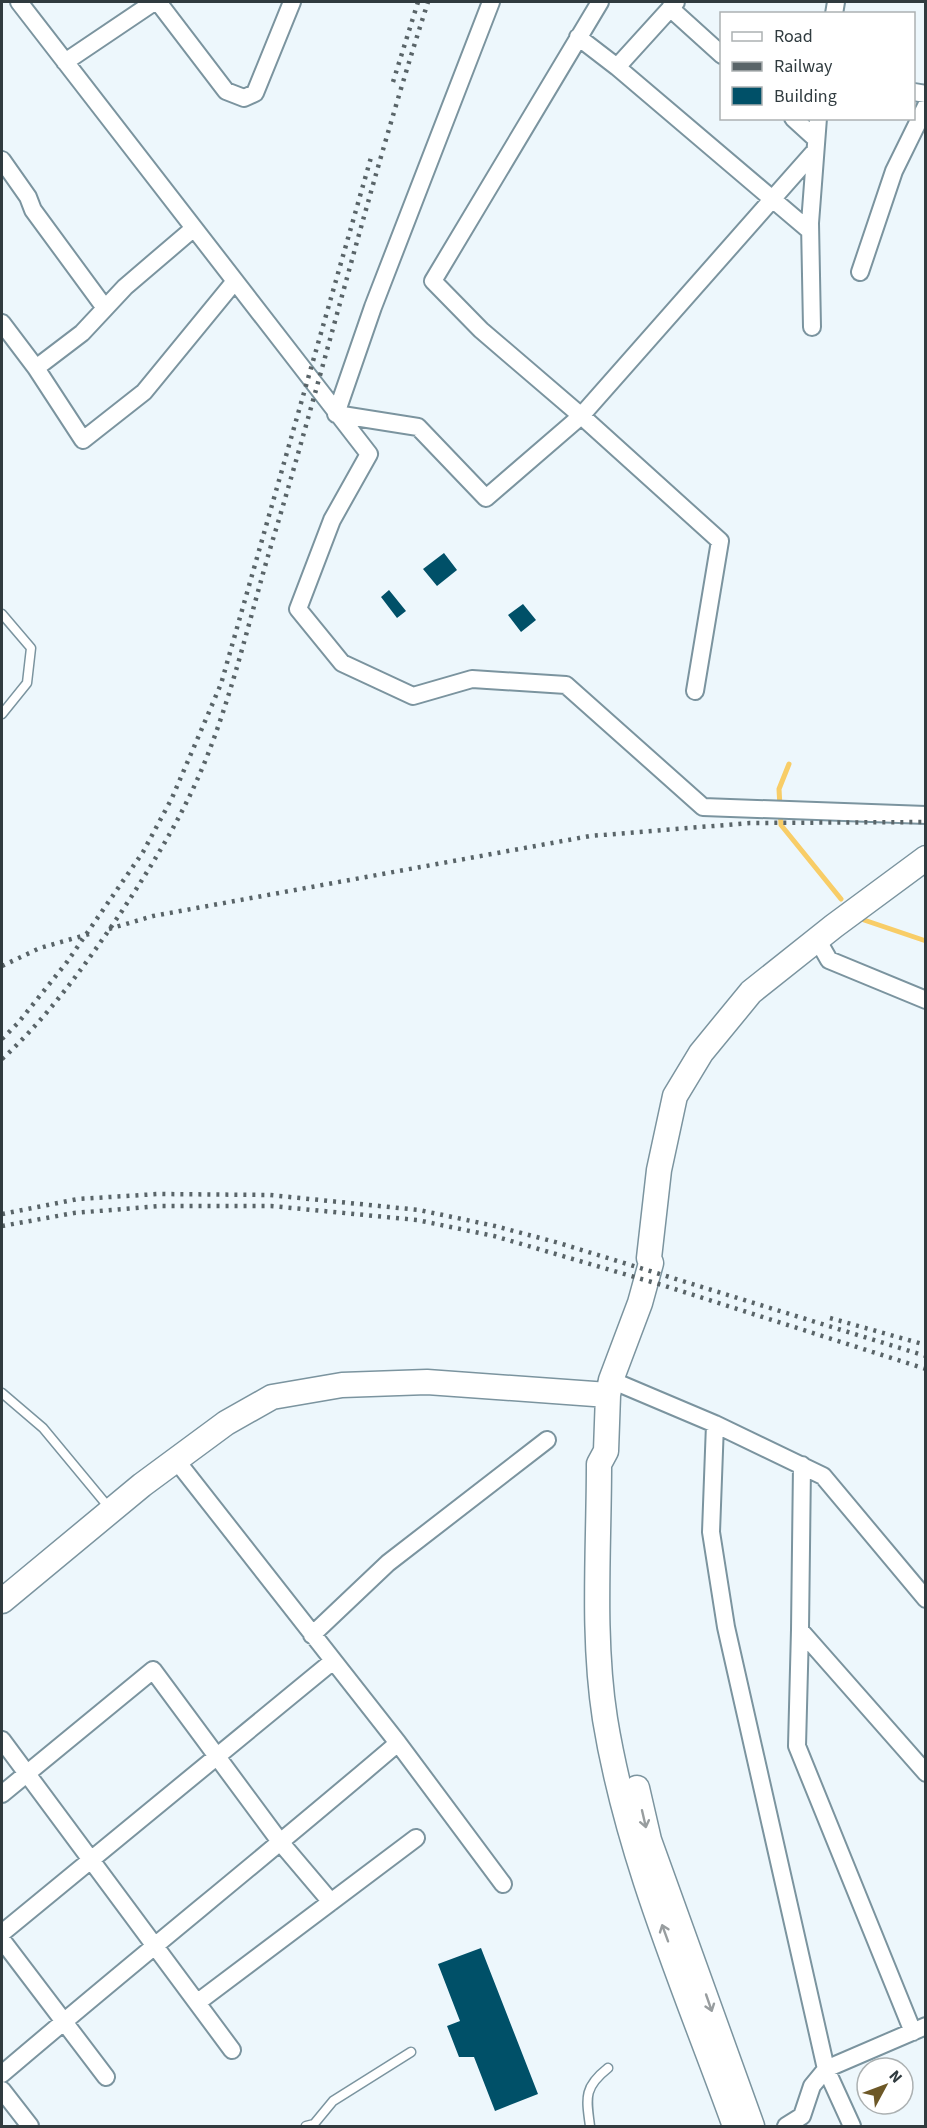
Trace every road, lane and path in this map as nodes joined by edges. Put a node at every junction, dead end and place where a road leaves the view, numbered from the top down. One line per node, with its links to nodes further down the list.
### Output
1 (19, 2): 9 (street)
2 (156, 2): 3 (street); 9 (street)
3 (292, 2)
4 (491, 2): 25 (street)
5 (600, 2): 7 (street)
6 (673, 5): 8 (street); 10 (street)
7 (578, 37): 10 (street); 26 (street)
8 (720, 53)
9 (65, 62): 17 (street)
10 (617, 67): 16 (street)
11 (926, 106): 19 (street)
12 (795, 120): 14 (street)
13 (818, 120): 14 (street)
14 (815, 145): 16 (street); 18 (street)
15 (2, 160): 21 (street)
16 (773, 200): 18 (street); 26 (street)
17 (194, 228): 20 (street); 21 (street)
18 (810, 231): 23 (street)
19 (860, 272)
20 (235, 281): 24 (street); 25 (street)
21 (105, 308): 24 (street)
22 (2, 323): 24 (street)
23 (812, 327)
24 (36, 368)
25 (336, 414): 26 (street); 30 (street)
26 (581, 416): 28 (street)
27 (2, 614): 29 (lane)
28 (694, 691)
29 (2, 714)
30 (926, 815)
31 (926, 858): 32 (main road)
32 (817, 939): 33 (street); 34 (main road)
33 (926, 1000)
34 (610, 1388): 36 (street); 38 (main road); 65 (main road)
35 (2, 1393): 40 (lane)
36 (715, 1424): 39 (street); 67 (street)
37 (548, 1440): 44 (street)
38 (176, 1460): 40 (main road); 44 (street)
39 (802, 1465): 41 (street); 43 (street)
40 (111, 1510): 42 (main road)
41 (926, 1599)
42 (2, 1601)
43 (800, 1630): 49 (street); 62 (street)
44 (312, 1635): 45 (street)
45 (333, 1661): 47 (street); 48 (street)
46 (2, 1740): 50 (street)
47 (398, 1743): 53 (street); 55 (street)
48 (216, 1756): 50 (street); 53 (street); 54 (street)
49 (926, 1773)
50 (27, 1774): 51 (street); 54 (street)
51 (2, 1794)
52 (416, 1838): 56 (street)
53 (281, 1843): 56 (street); 59 (street)
54 (90, 1860): 57 (street); 59 (street)
55 (503, 1884)
56 (331, 1902): 60 (street)
57 (2, 1933)
58 (2, 1940): 61 (street)
59 (154, 1944): 60 (street); 61 (street)
60 (198, 2002): 63 (street)
61 (63, 2022): 68 (street); 69 (street)
62 (919, 2029): 67 (street)
63 (232, 2050)
64 (411, 2052): 72 (lane)
65 (719, 2057): 74 (main road); 75 (main road)
66 (608, 2068): 73 (lane)
67 (826, 2069): 76 (street); 77 (street)
68 (2, 2074)
69 (106, 2077)
70 (2, 2090): 71 (street)
71 (30, 2127)
72 (306, 2127)
73 (590, 2127)
74 (735, 2127)
75 (752, 2127)
76 (786, 2127)
77 (852, 2127)

